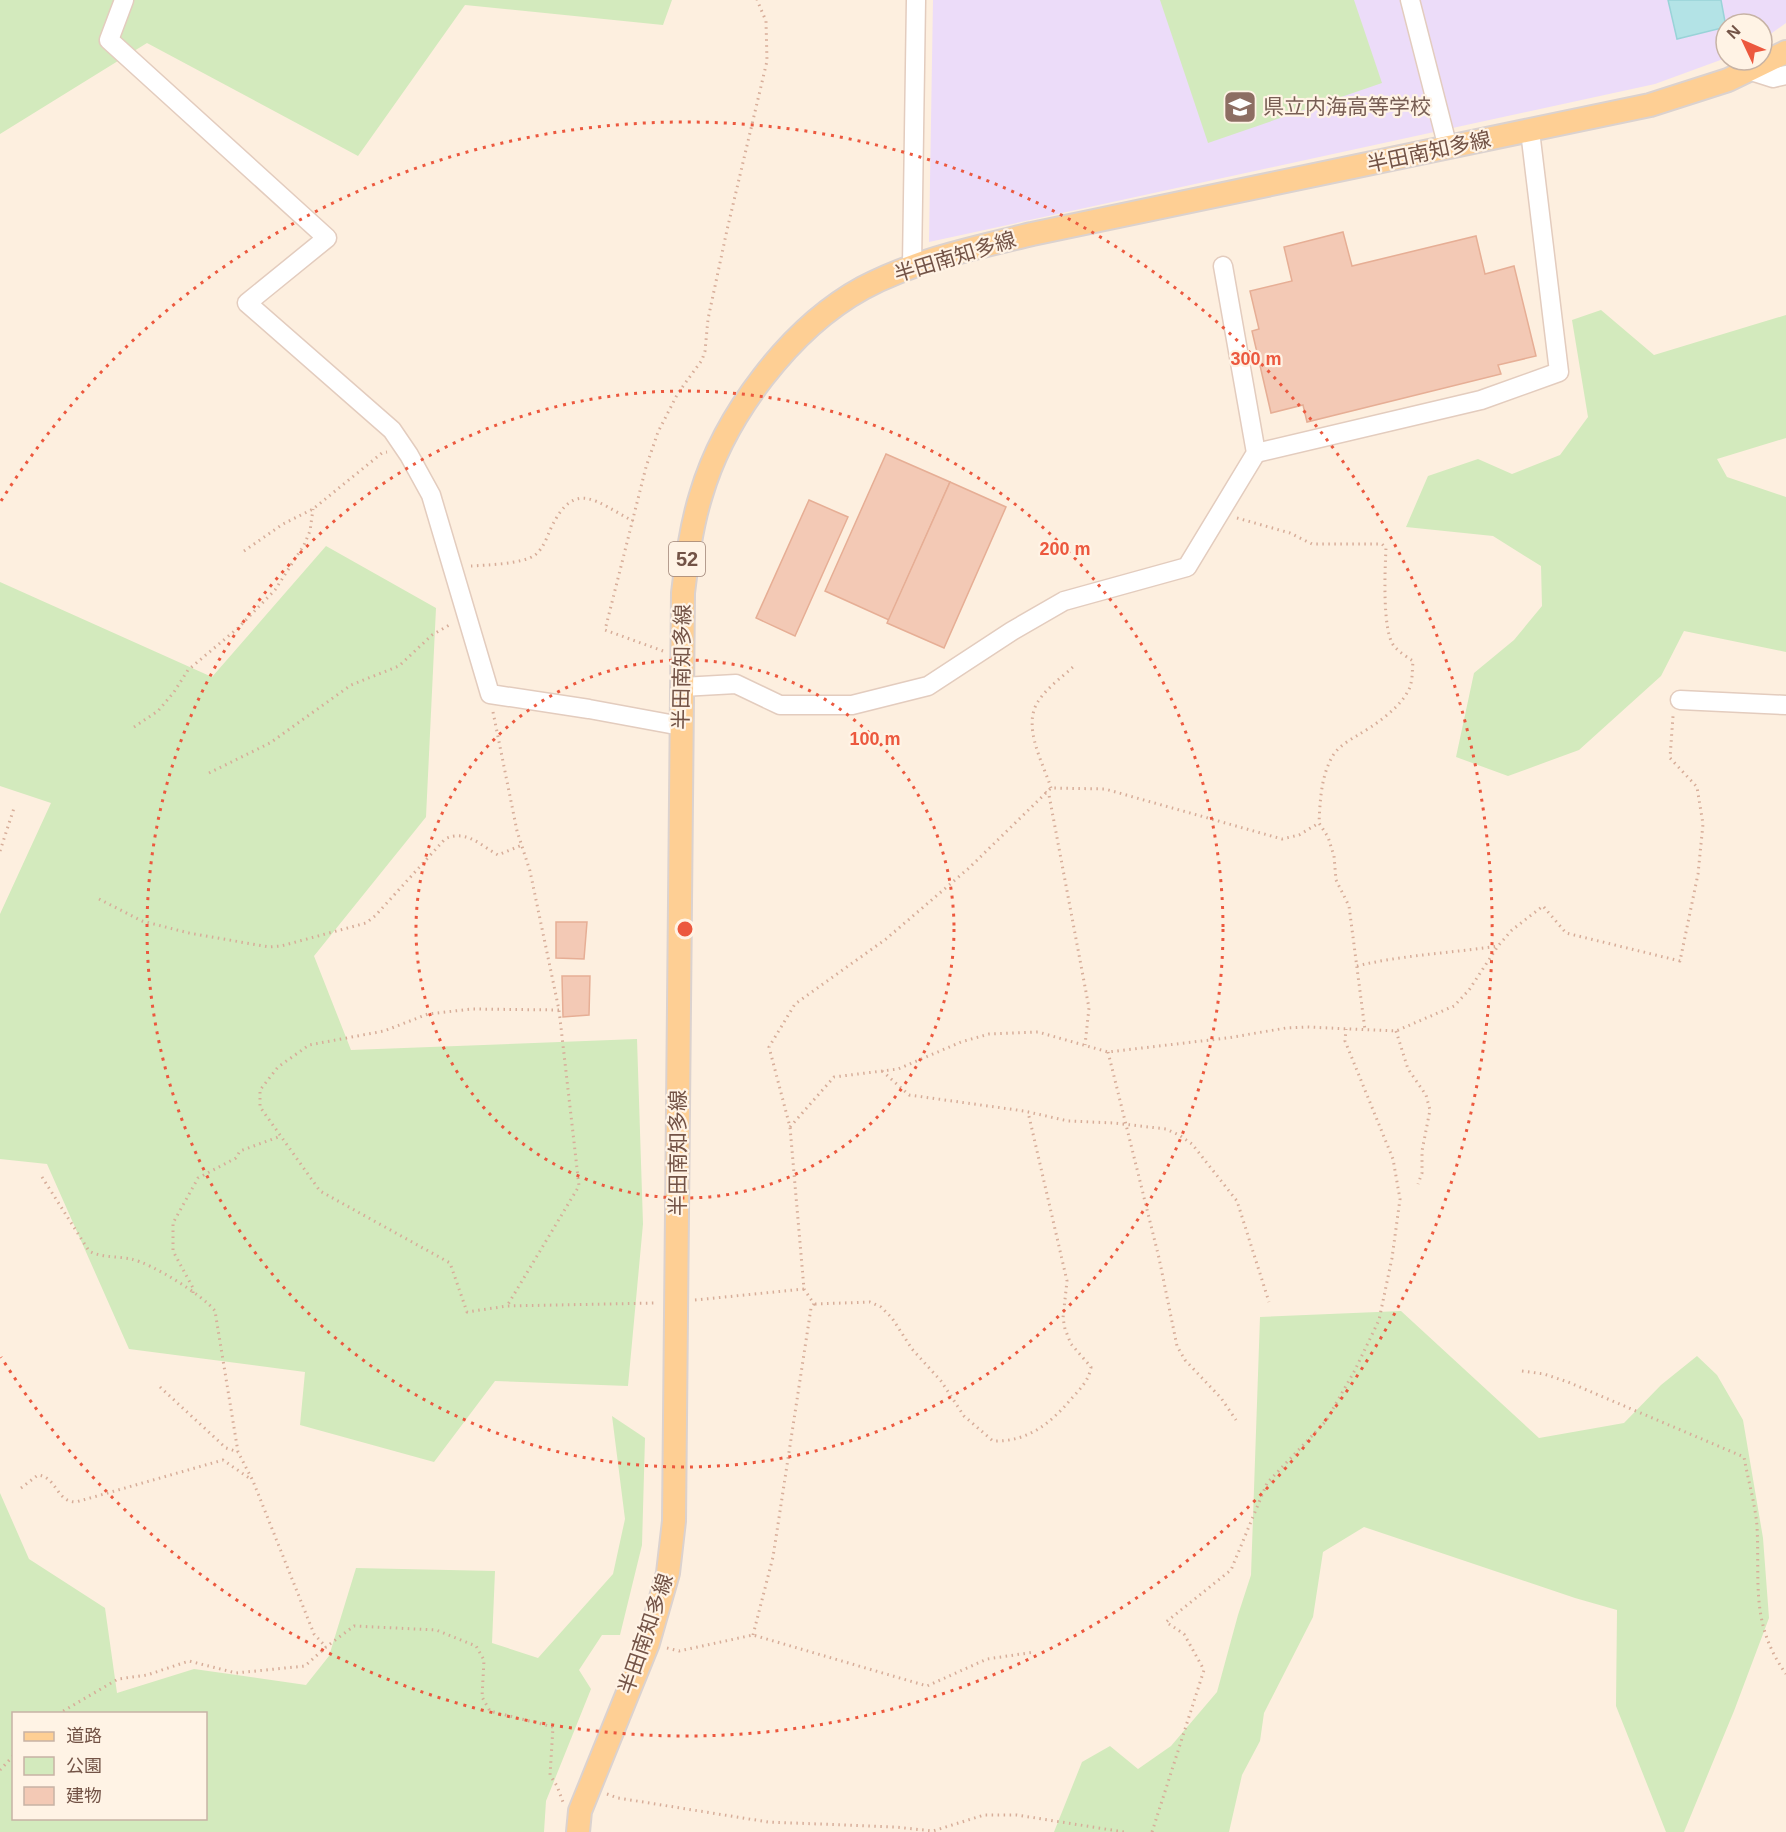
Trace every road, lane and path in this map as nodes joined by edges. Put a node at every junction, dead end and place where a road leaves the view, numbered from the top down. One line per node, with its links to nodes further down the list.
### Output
1 (124, 0): 12 (street)
2 (757, 0): 16 (path)
3 (916, 0): 10 (street)
4 (1410, 0): 9 (street)
5 (1748, 72): 8 (main road, 半田南知多線 / 52)
6 (1754, 72): 7 (street)
7 (1786, 75)
8 (1530, 131): 9 (main road, 半田南知多線 / 52); 13 (street)
9 (1448, 148): 10 (main road, 半田南知多線 / 52)
10 (912, 266): 20 (main road, 半田南知多線 / 52)
11 (1223, 266): 13 (street)
12 (408, 452): 14 (path); 18 (street)
13 (1256, 453): 15 (street)
14 (313, 509): 17 (path); 27 (path)
15 (1221, 511): 22 (street); 32 (path)
16 (633, 521): 18 (path); 20 (path)
17 (244, 551)
18 (453, 568): 19 (street)
19 (467, 615): 23 (street); 28 (path)
20 (682, 657): 22 (main road, 半田南知多線 / 52)
21 (1073, 667): 29 (path)
22 (682, 687): 26 (main road, 半田南知多線 / 52)
23 (490, 694): 26 (street); 33 (path)
24 (1680, 700): 25 (street); 36 (path)
25 (1786, 705)
26 (681, 726): 53 (main road, 半田南知多線 / 52)
27 (134, 727)
28 (209, 773)
29 (1051, 788): 30 (path); 32 (path)
30 (1045, 792): 42 (path); 47 (path)
31 (14, 808): 34 (path)
32 (1319, 823): 37 (path)
33 (522, 845): 35 (path); 38 (path)
34 (0, 851)
35 (99, 900)
36 (1498, 946): 37 (path); 41 (path)
37 (1357, 966): 40 (path)
38 (559, 1010): 48 (path); 56 (path)
39 (1346, 1029): 40 (path); 43 (path); 74 (path)
40 (1365, 1030): 41 (path)
41 (1396, 1031): 50 (path)
42 (1085, 1045): 43 (path); 44 (path)
43 (1108, 1052): 46 (path)
44 (882, 1071): 45 (path); 47 (path)
45 (1029, 1112): 46 (path); 55 (path)
46 (1126, 1124): 54 (path); 59 (path)
47 (790, 1127): 51 (path)
48 (281, 1136): 52 (path); 56 (path)
49 (42, 1177): 52 (path)
50 (1418, 1184)
51 (804, 1289): 53 (path); 55 (path)
52 (193, 1293): 60 (path)
53 (677, 1302): 56 (path); 64 (main road, 半田南知多線 / 52)
54 (1269, 1302)
55 (814, 1304): 63 (path)
56 (507, 1306)
57 (1522, 1371): 67 (path)
58 (160, 1387): 60 (path)
59 (1236, 1420)
60 (238, 1452): 61 (path)
61 (254, 1480): 62 (path); 65 (path)
62 (21, 1488)
63 (753, 1635): 64 (path); 66 (path)
64 (648, 1643): 71 (main road, 半田南知多線 / 52)
65 (326, 1647): 68 (path); 72 (path)
66 (1035, 1652)
67 (1786, 1674)
68 (60, 1712)
69 (12, 1757): 70 (path)
70 (0, 1770)
71 (588, 1788): 72 (main road, 半田南知多線 / 52); 73 (path)
72 (579, 1821)
73 (1124, 1832)
74 (1152, 1832)

